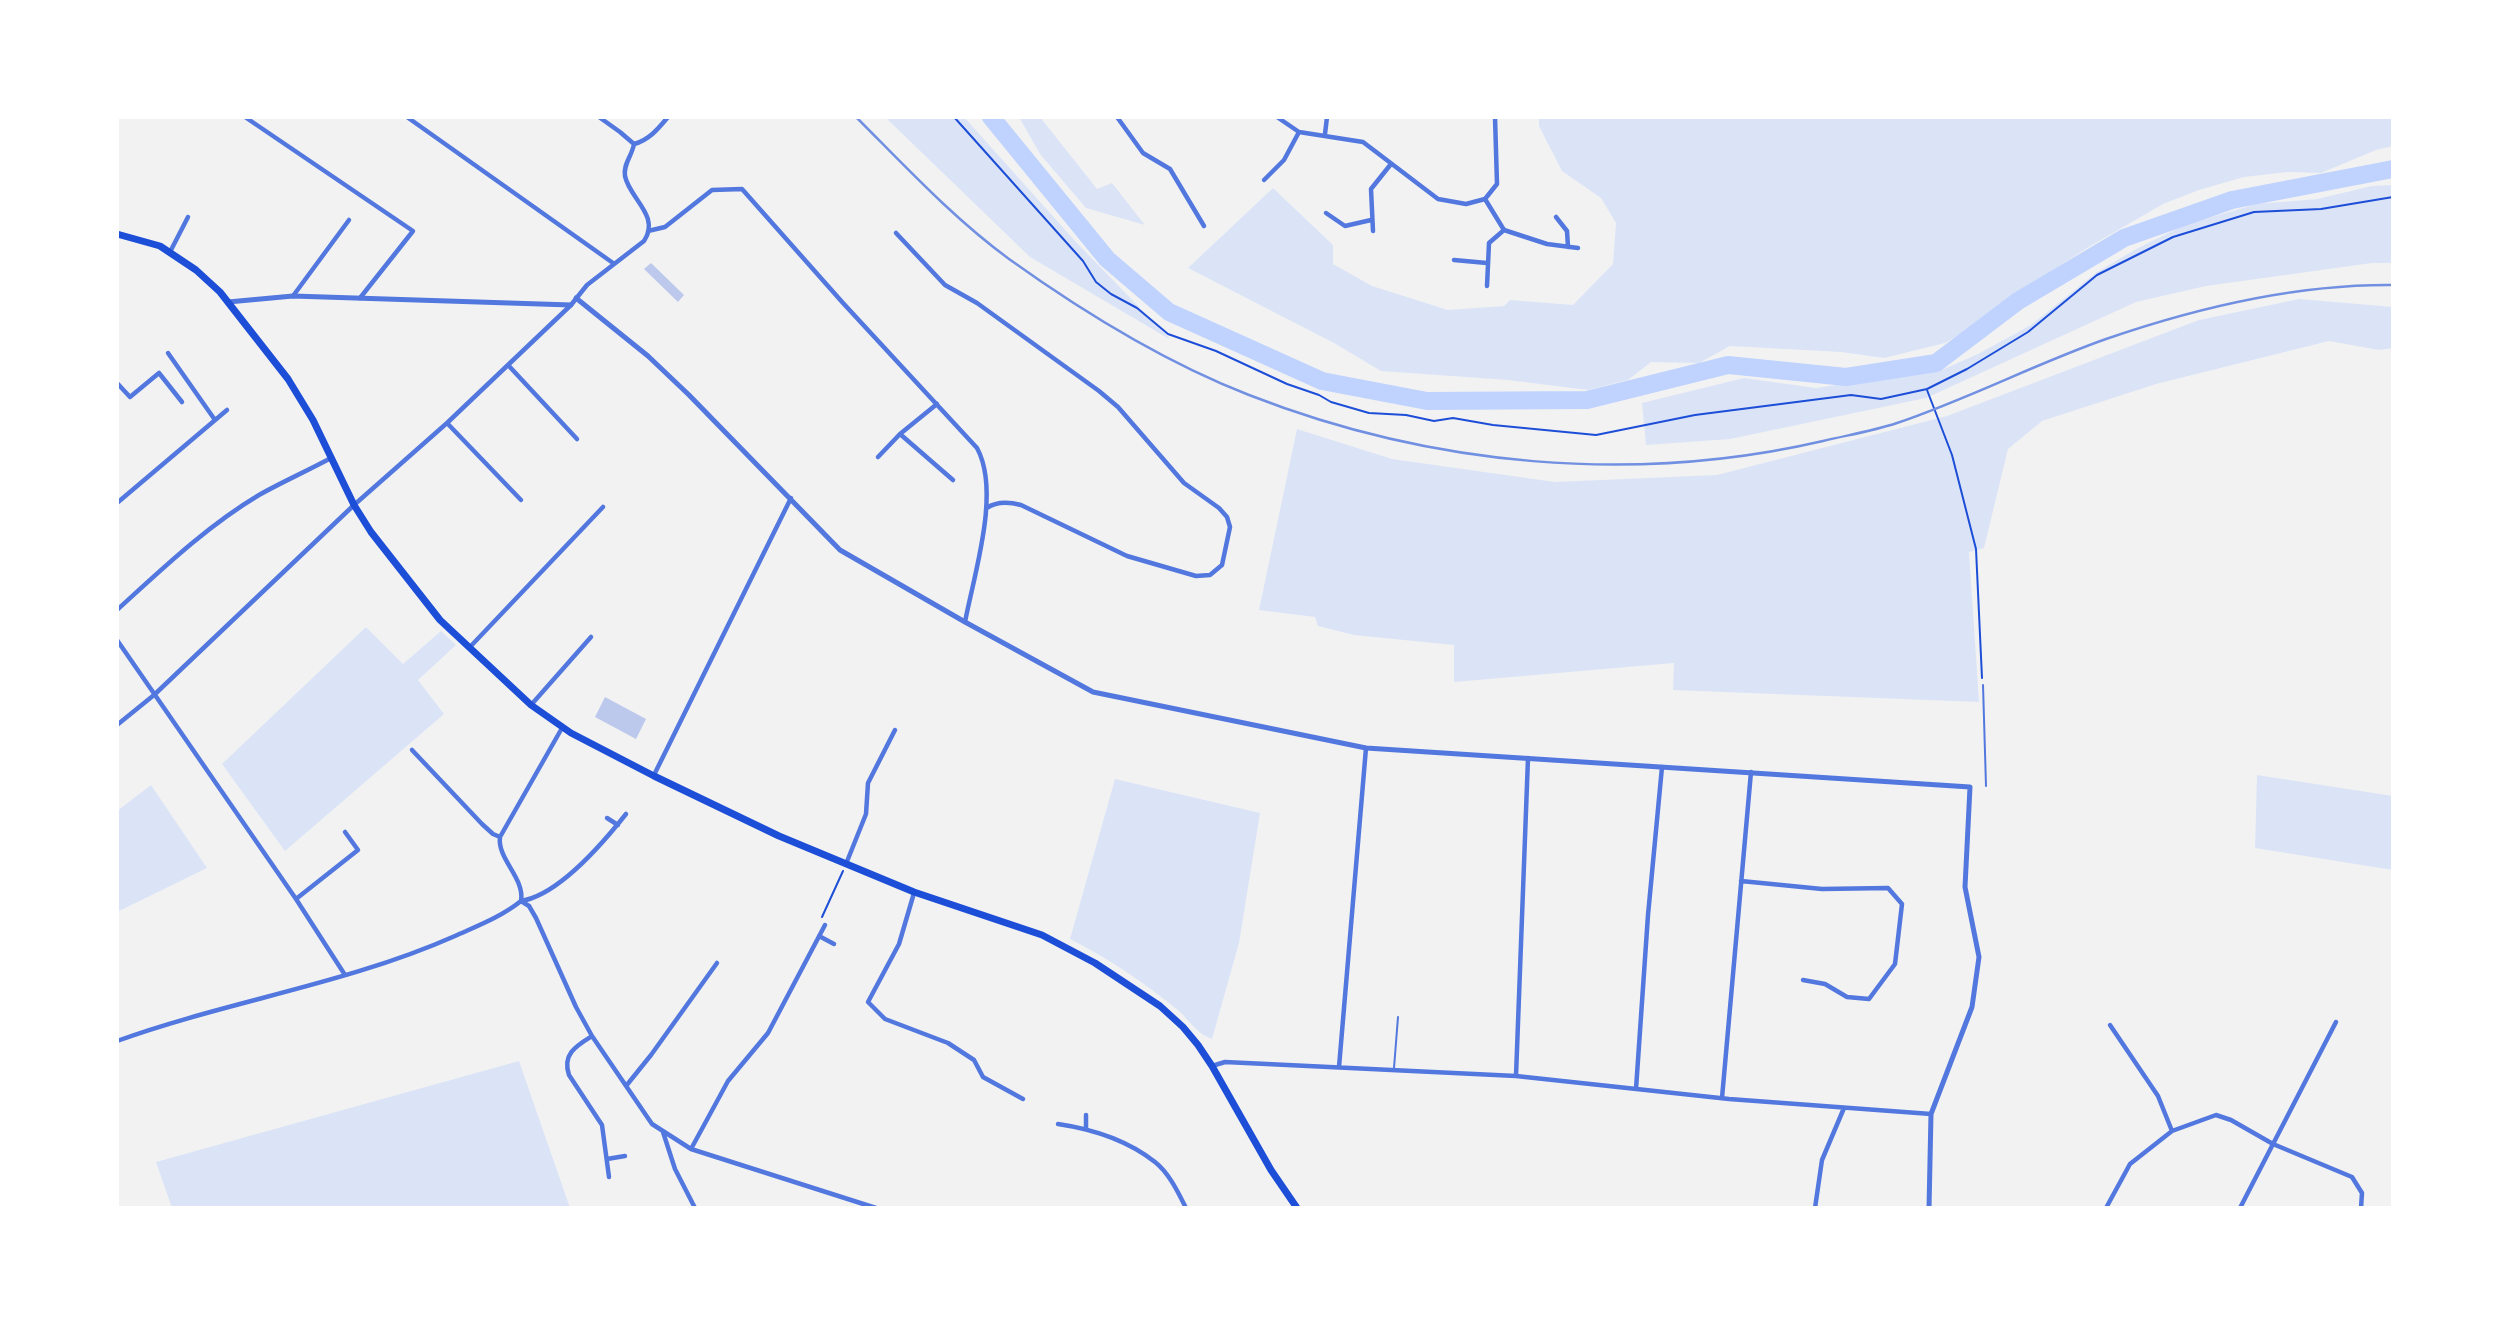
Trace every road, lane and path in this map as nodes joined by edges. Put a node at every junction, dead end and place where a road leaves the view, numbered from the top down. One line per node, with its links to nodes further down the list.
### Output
1 (245, 117): 37 (street)
2 (407, 117): 32 (street)
3 (599, 117): 12 (street)
4 (668, 117): 12 (street)
5 (954, 117): 43 (path)
6 (1116, 117): 22 (street)
7 (1277, 117): 10 (street)
8 (1327, 117): 11 (street)
9 (1495, 117): 16 (street)
10 (1299, 132): 11 (street); 14 (street)
11 (1325, 134): 13 (street)
12 (634, 144): 24 (street)
13 (1391, 164): 16 (street); 21 (street)
14 (1264, 180)
15 (2393, 197): 43 (path)
16 (1485, 199): 23 (street)
17 (1326, 213): 21 (street)
18 (188, 217): 30 (street)
19 (1556, 217): 28 (street)
20 (349, 220): 35 (street)
21 (1371, 220): 25 (street)
22 (1204, 226)
23 (1504, 230): 28 (street); 33 (street)
24 (649, 231): 32 (street); 45 (street)
25 (1373, 231)
26 (117, 233): 30 (main road)
27 (896, 233): 59 (street)
28 (1568, 247): 29 (street)
29 (1578, 248)
30 (170, 252): 38 (main road)
31 (1454, 260): 33 (street)
32 (613, 263): 36 (street)
33 (1488, 263): 34 (street)
34 (1487, 286)
35 (293, 296): 37 (street); 38 (street)
36 (576, 298): 39 (street); 54 (street)
37 (360, 299): 39 (street)
38 (228, 302): 52 (main road)
39 (571, 305): 41 (street)
40 (168, 353): 47 (street)
41 (508, 365): 48 (street); 50 (street)
42 (119, 386): 44 (street)
43 (1927, 389): 65 (path)
44 (182, 402)
45 (937, 404): 49 (street); 59 (street)
46 (227, 410): 47 (street)
47 (215, 420): 56 (street)
48 (447, 423): 55 (street); 57 (street)
49 (900, 434): 51 (street); 53 (street)
50 (577, 439)
51 (878, 457)
52 (331, 458): 57 (main road); 60 (street)
53 (953, 480)
54 (791, 497): 61 (street); 76 (street)
55 (521, 500)
56 (117, 503)
57 (354, 505): 64 (main road); 66 (street)
58 (603, 508): 64 (street)
59 (987, 508): 61 (street)
60 (117, 610)
61 (965, 622): 71 (street)
62 (591, 637): 67 (street)
63 (117, 640): 66 (street)
64 (468, 649): 67 (main road)
65 (1983, 685): 77 (lane)
66 (154, 695): 68 (street); 86 (street)
67 (531, 705): 69 (main road)
68 (117, 725)
69 (562, 729): 76 (main road); 82 (street)
70 (895, 730): 83 (street)
71 (1366, 748): 73 (street); 100 (street)
72 (412, 750): 82 (street)
73 (1528, 758): 74 (street); 102 (street)
74 (1662, 767): 75 (street); 104 (street)
75 (1751, 772): 84 (street); 108 (street)
76 (653, 776): 83 (main road)
77 (1986, 786)
78 (626, 814): 80 (street)
79 (607, 818): 80 (street)
80 (618, 825): 87 (street)
81 (345, 832): 86 (street)
82 (500, 837): 87 (street)
83 (846, 864): 85 (main road); 88 (path)
84 (1741, 881): 93 (street); 105 (street)
85 (914, 892): 99 (main road); 106 (street)
86 (296, 899): 92 (street)
87 (521, 901): 92 (street); 97 (street)
88 (825, 925): 89 (street)
89 (820, 936): 90 (street); 115 (street)
90 (834, 944)
91 (717, 963): 103 (street)
92 (345, 975): 98 (street)
93 (1803, 980)
94 (1398, 1017): 101 (lane)
95 (2336, 1023): 114 (street)
96 (2110, 1025): 113 (street)
97 (592, 1036): 103 (street); 117 (street)
98 (117, 1041)
99 (1212, 1066): 100 (street); 119 (main road)
100 (1339, 1068): 101 (street)
101 (1394, 1069): 102 (street)
102 (1516, 1076): 104 (street)
103 (626, 1086): 112 (street)
104 (1636, 1089): 105 (street)
105 (1723, 1098): 107 (street)
106 (1023, 1099)
107 (1844, 1108): 108 (street); 123 (street)
108 (1930, 1114): 124 (street)
109 (1086, 1115): 111 (street)
110 (1058, 1124): 111 (street)
111 (1086, 1128): 122 (street)
112 (663, 1131): 115 (street); 120 (street)
113 (2172, 1131): 114 (street); 125 (street)
114 (2273, 1144): 126 (street); 127 (street)
115 (691, 1149): 121 (street)
116 (625, 1156): 117 (street)
117 (607, 1159): 118 (street)
118 (609, 1177)
119 (1294, 1207)
120 (695, 1208)
121 (876, 1208)
122 (1186, 1208)
123 (1815, 1208)
124 (1928, 1208)
125 (2106, 1208)
126 (2240, 1208)
127 (2361, 1208)

